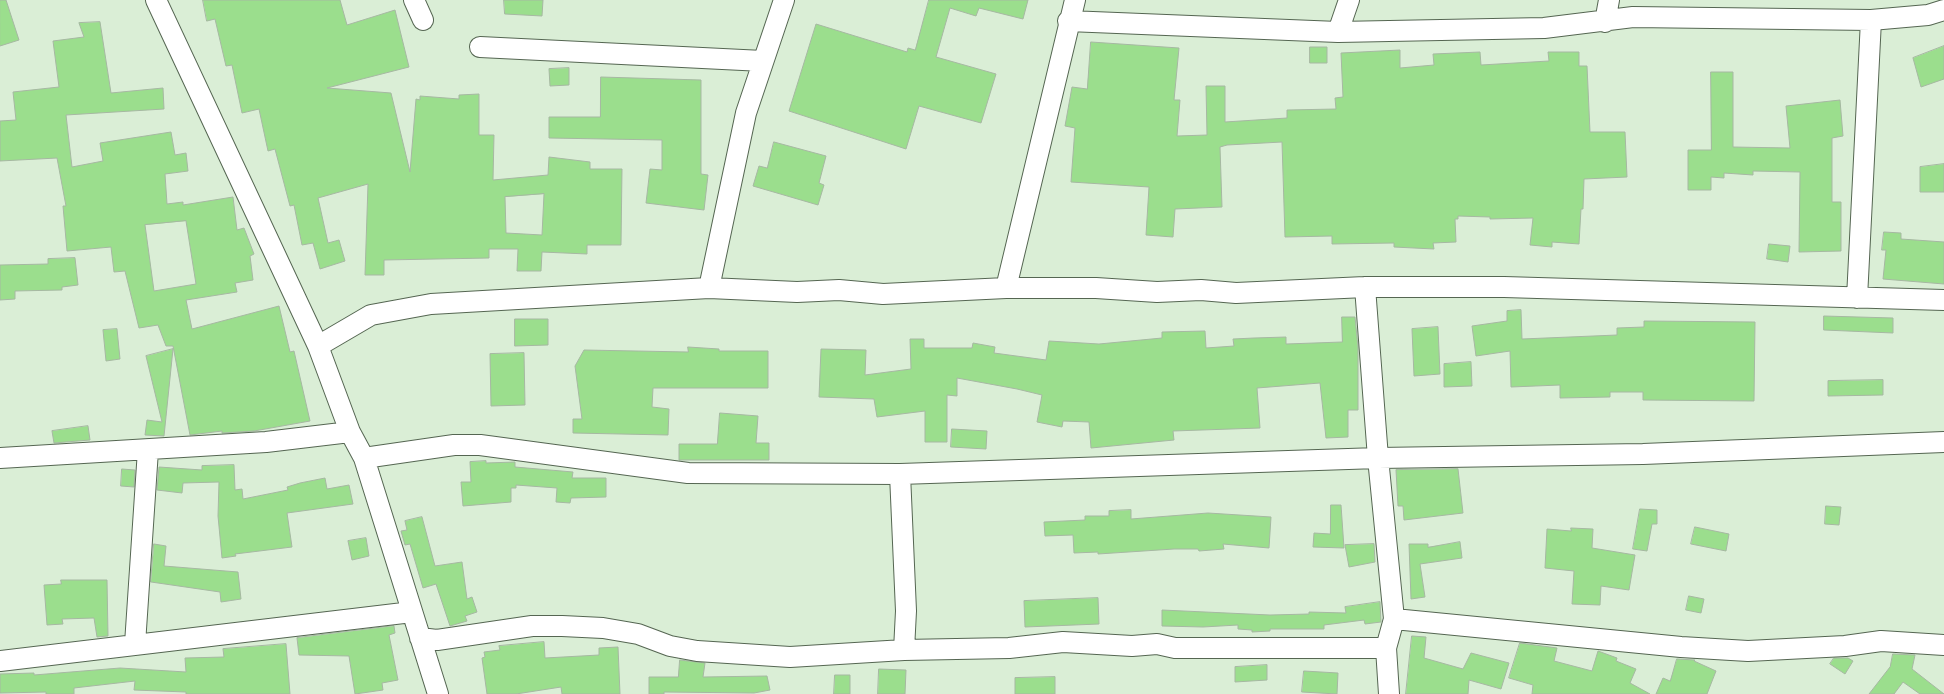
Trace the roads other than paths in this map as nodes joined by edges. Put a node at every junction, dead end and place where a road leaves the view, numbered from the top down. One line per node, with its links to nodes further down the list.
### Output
1 (156, 0): 20 (street)
2 (414, 0): 8 (street)
3 (784, 0): 14 (street)
4 (1075, 0): 10 (street)
5 (1348, 0): 12 (street)
6 (1609, 0): 11 (street)
7 (1944, 10): 9 (street)
8 (423, 20)
9 (1871, 20): 11 (street); 18 (street)
10 (1068, 21): 12 (street); 16 (street)
11 (1605, 22): 12 (street)
12 (1338, 32)
13 (480, 48): 14 (street)
14 (763, 61): 15 (street)
15 (709, 288): 16 (street); 20 (street)
16 (1006, 288): 17 (street)
17 (1365, 288): 18 (street); 26 (street)
18 (1857, 298): 19 (street)
19 (1944, 300)
20 (318, 346): 21 (street)
21 (350, 432): 23 (street); 25 (street)
22 (1944, 442): 26 (street)
23 (148, 450): 24 (street); 31 (street)
24 (0, 455)
25 (364, 458): 27 (street); 28 (street)
26 (1378, 458): 27 (street); 29 (street)
27 (900, 474): 34 (street)
28 (412, 612): 30 (street); 31 (street)
29 (1394, 619): 32 (street); 33 (street)
30 (420, 638): 34 (street); 36 (street)
31 (136, 644): 35 (street)
32 (1944, 645)
33 (1386, 648): 34 (street); 37 (street)
34 (904, 650)
35 (0, 661)
36 (438, 694)
37 (1389, 694)

